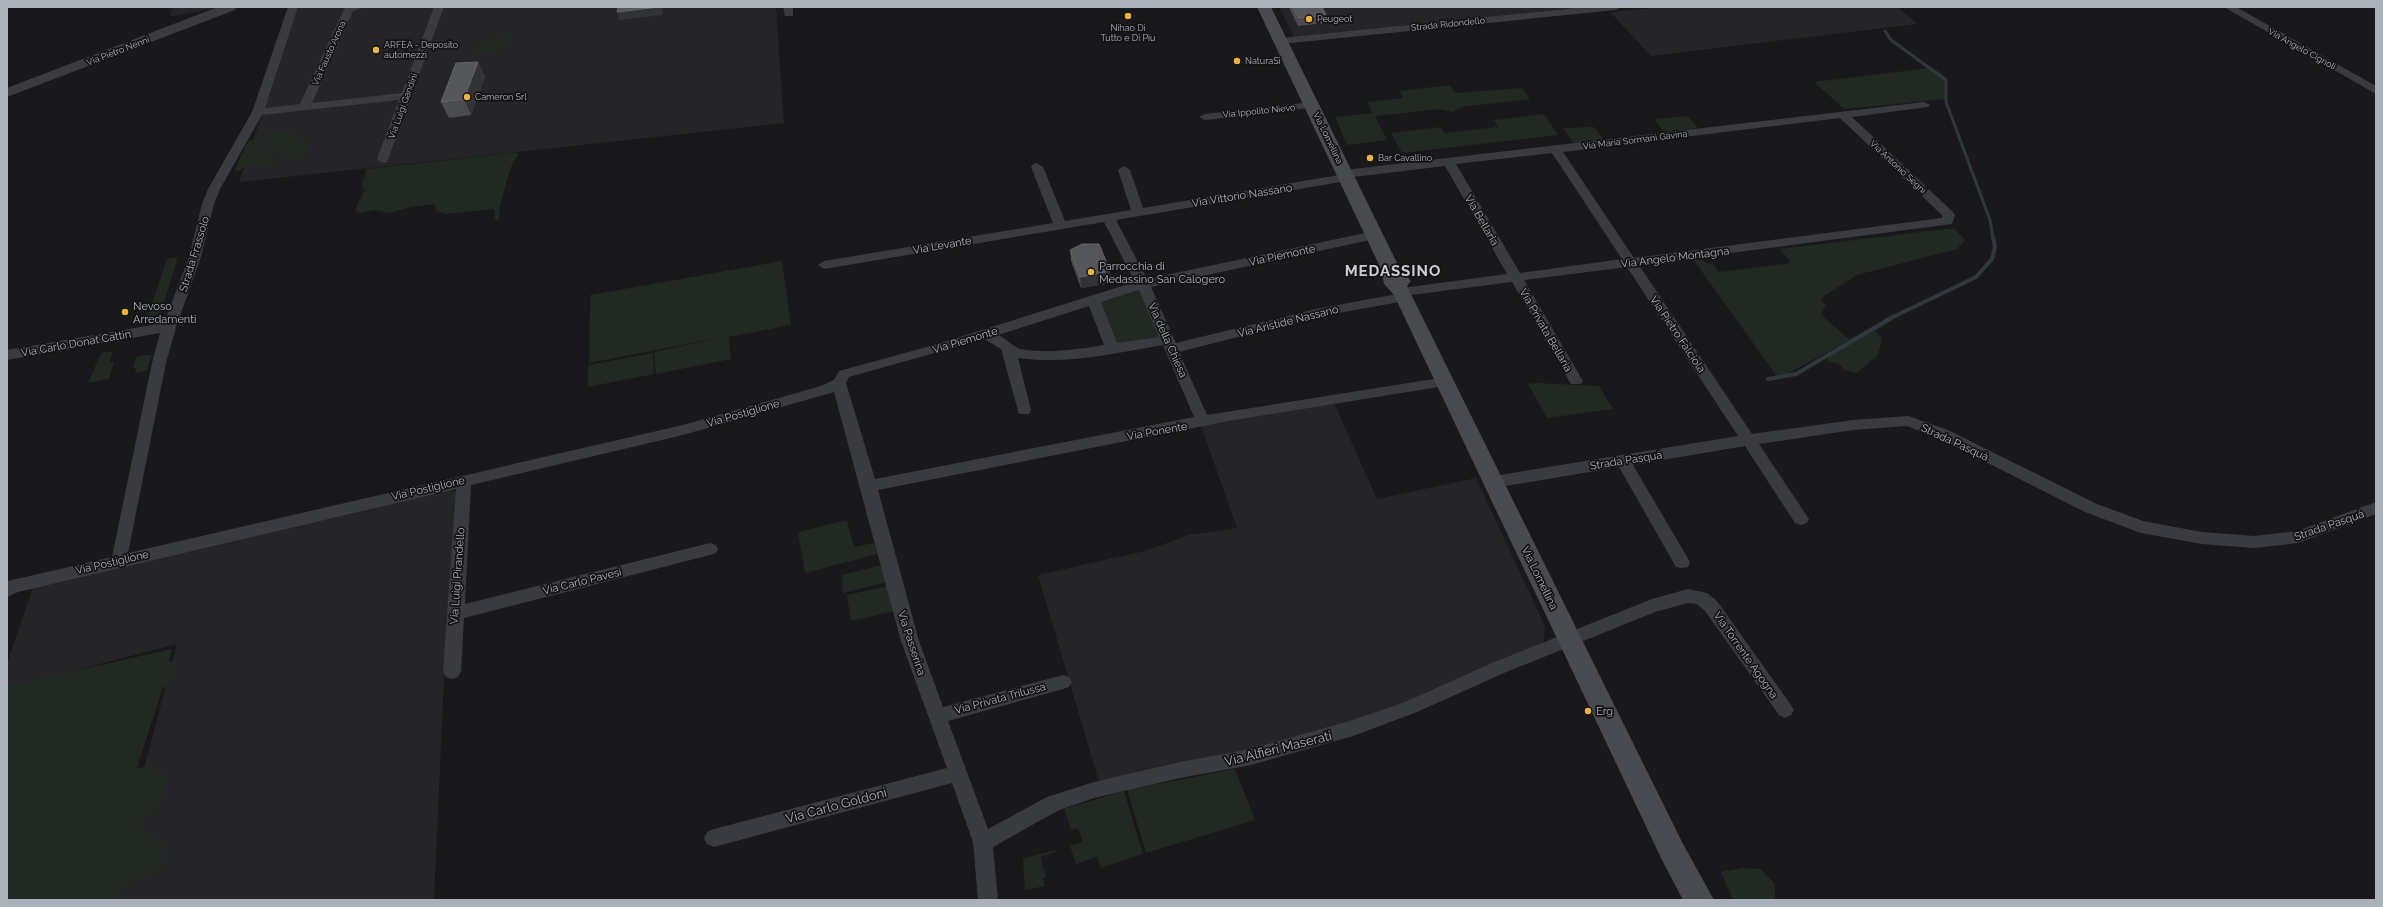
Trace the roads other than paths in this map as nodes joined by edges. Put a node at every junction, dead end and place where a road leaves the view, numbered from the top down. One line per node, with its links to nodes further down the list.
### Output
1 (230, 7): 10 (street, Via Pietro Nenni)
2 (293, 7): 15 (street, Strada Frassolo)
3 (359, 7): 14 (street, Via Fausto Arona)
4 (439, 7): 11 (street, Via Luigi Gandini)
5 (1264, 7): 8 (main road, Via Lomellina)
6 (1616, 7): 8 (street, Strada Ridondello)
7 (2229, 7): 9 (street, Via Angelo Cignoli)
8 (1281, 41): 12 (main road, Via Lomellina)
9 (2376, 91)
10 (7, 93)
11 (406, 96): 14 (street); 19 (street, Via Luigi Gandini)
12 (1312, 105): 17 (street, Via Ippolito Nievo); 23 (main road, Via Lomellina)
13 (1924, 105): 16 (street, Via Maria Sormani Gavina)
14 (304, 107): 15 (street)
15 (258, 112): 35 (street, Strada Frassolo)
16 (1843, 115): 18 (street, Via Maria Sormani Gavina); 26 (street, Via Antonio Segni)
17 (1205, 117)
18 (1555, 149): 20 (street, Via Maria Sormani Gavina); 29 (street, Via Pietro Falciola)
19 (383, 159)
20 (1449, 162): 23 (street, Via Maria Sormani Gavina); 31 (street, Via Bellaria)
21 (1037, 168): 27 (street)
22 (1124, 170): 24 (street)
23 (1346, 176): 24 (street, Via Vittorio Nassano); 28 (main road, Via Lomellina)
24 (1138, 212): 25 (street, Via Vittorio Nassano)
25 (1108, 217): 27 (street, Via Vittorio Nassano); 32 (street, Via della Chiesa)
26 (1948, 221): 29 (street, Via Angelo Montagna)
27 (1060, 225): 30 (street, Via Levante)
28 (1375, 235): 32 (street, Via Piemonte); 33 (main road, Via Lomellina)
29 (1630, 262): 31 (street, Via Angelo Montagna); 46 (street, Via Pietro Falciola)
30 (824, 265)
31 (1516, 278): 33 (street, Via Angelo Montagna); 41 (street, Via Privata Bellaria)
32 (1143, 284): 34 (street, Via Piemonte); 37 (street, Via della Chiesa)
33 (1403, 293): 37 (street, Via Aristide Nassano); 42 (main road, Via Lomellina)
34 (1094, 300): 36 (street, Via Piemonte); 39 (street)
35 (169, 327): 40 (street, Via Carlo Donat Cattin); 54 (street, Strada Frassolo)
36 (985, 334): 38 (street, Via Aristide Nassano); 43 (street, Via Piemonte)
37 (1170, 344): 39 (street, Via Aristide Nassano); 45 (street, Via della Chiesa)
38 (1008, 348): 39 (street, Via Aristide Nassano); 44 (street)
39 (1113, 350)
40 (7, 355)
41 (1576, 381)
42 (1446, 382): 45 (street, Via Ponente); 49 (main road, Via Lomellina)
43 (839, 383): 48 (street, Via Postiglione); 50 (street, Via Passerina)
44 (1024, 410)
45 (1203, 422): 50 (street, Via Ponente)
46 (1749, 440): 47 (street, Strada Pasquà); 51 (street, Strada Pasquà); 52 (street, Via Pietro Falciola)
47 (1623, 461): 49 (street, Strada Pasquà); 55 (street)
48 (464, 480): 54 (street, Via Postiglione); 57 (street, Via Luigi Pirandello)
49 (1494, 482): 58 (main road, Via Lomellina)
50 (869, 486): 62 (street, Via Passerina)
51 (2376, 508)
52 (1801, 519)
53 (710, 549): 57 (street, Via Carlo Pavesi)
54 (119, 560): 56 (street, Via Postiglione)
55 (1682, 562)
56 (10, 588)
57 (455, 613): 59 (street, Via Luigi Pirandello)
58 (1570, 640): 61 (street, Via Torrente Agogna); 65 (street, Via Alfieri Maserati); 66 (main road, Via Lomellina)
59 (452, 672)
60 (1063, 682): 62 (street, Via Privata Trilussa)
61 (1785, 710)
62 (937, 716): 63 (street, Via Passerina)
63 (958, 773): 64 (street, Via Carlo Goldoni); 65 (street, Via Passerina)
64 (714, 838)
65 (983, 842): 67 (street, Via Passerina)
66 (1679, 864): 68 (main road); 69 (main road)
67 (988, 900)
68 (1691, 900)
69 (1699, 900)

